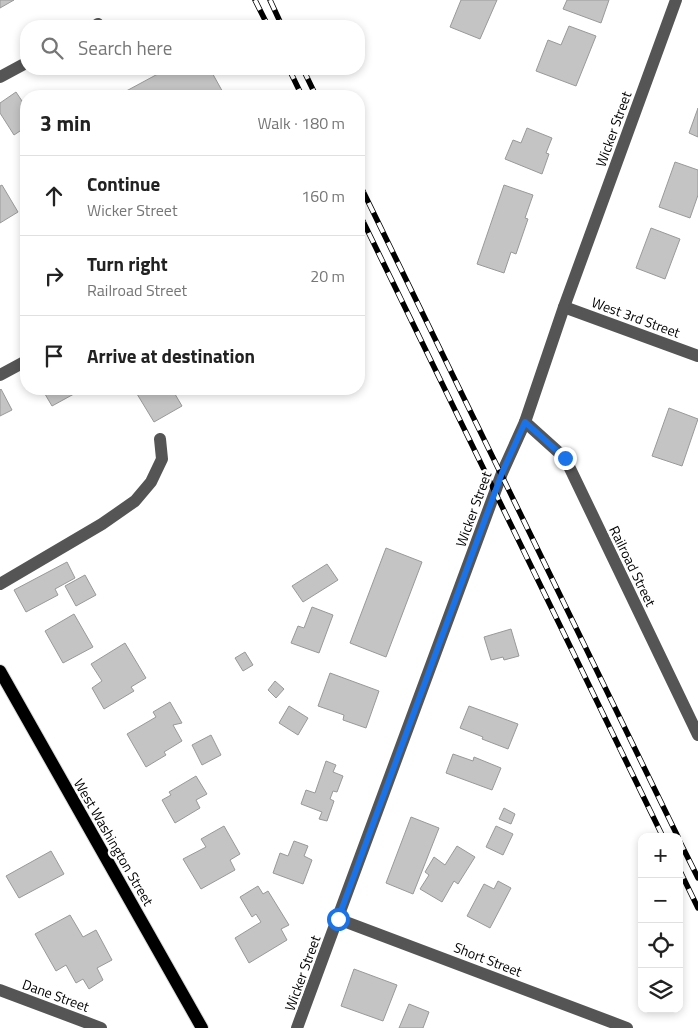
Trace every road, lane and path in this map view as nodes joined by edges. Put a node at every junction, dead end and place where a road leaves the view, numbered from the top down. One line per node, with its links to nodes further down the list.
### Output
1 (676, 0): 4 (street, Wicker Street)
2 (20, 66): 3 (street)
3 (0, 77)
4 (564, 307): 5 (street, West 3rd Street); 8 (street, Wicker Street)
5 (698, 356)
6 (20, 363): 7 (street)
7 (0, 375)
8 (525, 422): 12 (street, Railroad Street); 13 (street, Wicker Street)
9 (160, 438): 10 (street)
10 (0, 584)
11 (0, 671): 16 (main road, West Washington Street)
12 (698, 735)
13 (338, 919): 17 (street, Wicker Street); 18 (street, Short Street)
14 (0, 990): 15 (street, Dane Street)
15 (100, 1028)
16 (202, 1028)
17 (297, 1028)
18 (628, 1028)

